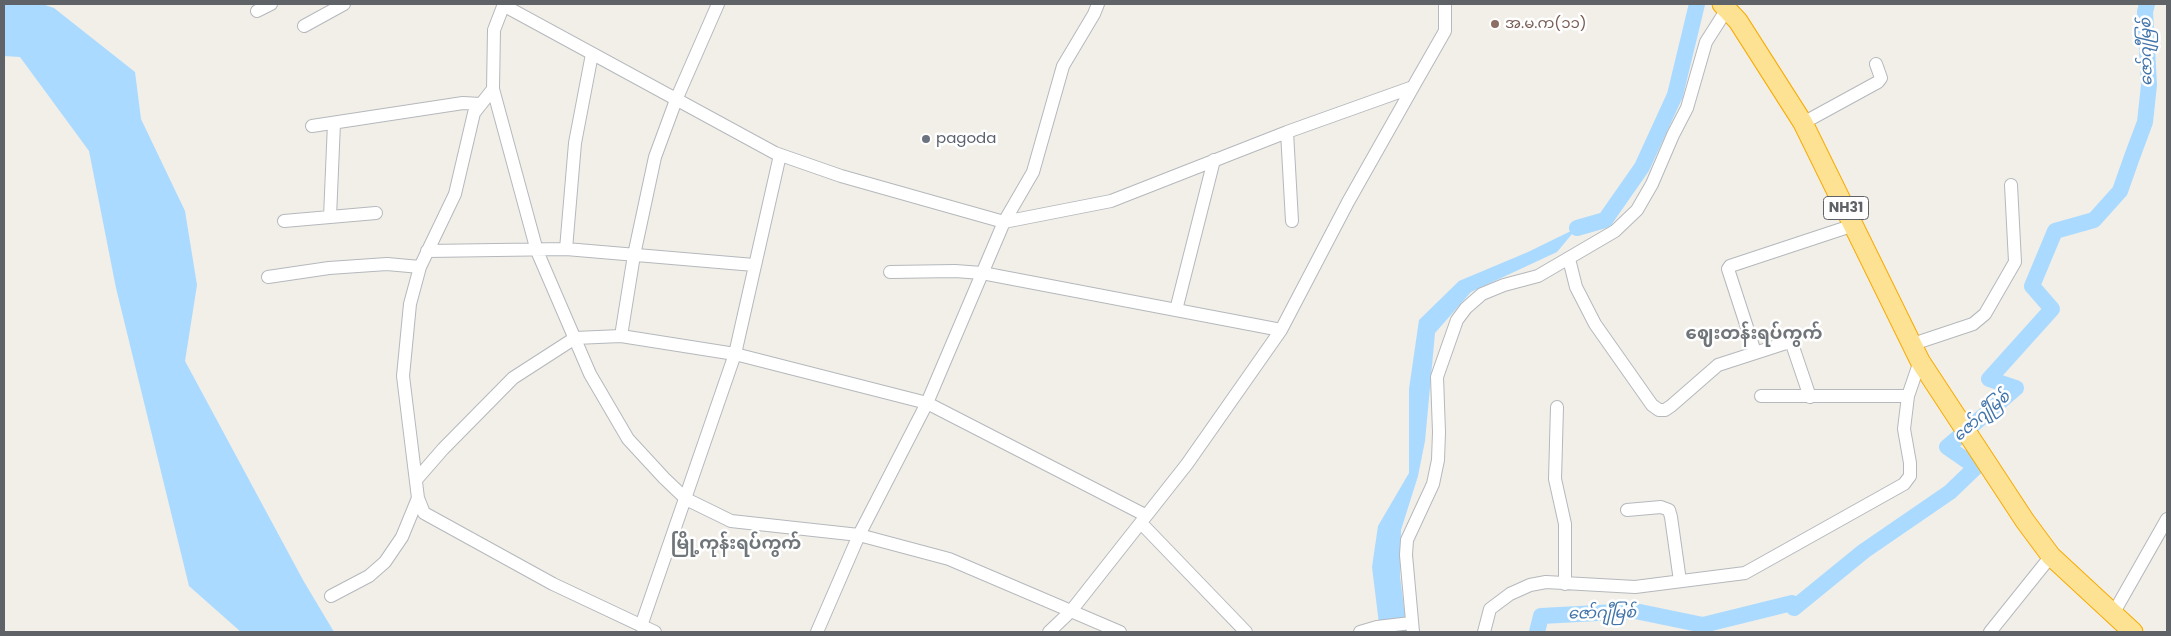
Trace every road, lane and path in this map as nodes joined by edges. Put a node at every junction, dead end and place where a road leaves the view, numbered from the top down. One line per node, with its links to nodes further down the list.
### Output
1 (271, 4): 9 (street)
2 (344, 4): 8 (street)
3 (504, 4): 11 (street); 14 (street)
4 (718, 4): 15 (street)
5 (1098, 4): 28 (street)
6 (1445, 4): 13 (street)
7 (1725, 6): 18 (highway, NH31); 34 (street)
8 (325, 8): 10 (street)
9 (257, 11)
10 (304, 26)
11 (592, 54): 15 (street); 30 (street)
12 (1876, 64): 18 (street)
13 (1413, 87): 20 (street); 41 (street)
14 (493, 89): 16 (street); 31 (street)
15 (676, 100): 21 (street); 33 (street)
16 (480, 104): 17 (street); 32 (street)
17 (334, 123): 19 (street); 25 (street)
18 (1802, 124): 29 (highway, NH31)
19 (312, 126)
20 (1287, 132): 22 (street); 27 (street)
21 (780, 155): 28 (street); 35 (street)
22 (1214, 160): 28 (street); 40 (street)
23 (2011, 185): 45 (street)
24 (376, 213): 25 (street)
25 (330, 217): 26 (street)
26 (284, 221)
27 (1292, 221)
28 (1004, 222): 38 (street)
29 (1854, 225): 44 (street); 45 (highway, NH31)
30 (566, 249): 31 (street); 33 (street)
31 (537, 250): 32 (street); 43 (street)
32 (426, 251): 36 (street)
33 (634, 255): 35 (street); 42 (street)
34 (1569, 259): 44 (street); 66 (street)
35 (754, 265): 46 (street)
36 (420, 267): 39 (street); 52 (street)
37 (890, 272): 38 (street)
38 (982, 273): 40 (street); 50 (street)
39 (268, 277)
40 (1176, 310): 41 (street)
41 (1281, 330): 56 (street)
42 (621, 336): 43 (street); 46 (street)
43 (576, 338): 52 (street); 54 (street)
44 (1755, 352): 49 (street)
45 (1916, 352): 48 (street); 59 (highway, NH31)
46 (735, 354): 50 (street); 54 (street)
47 (1761, 396): 49 (street)
48 (1908, 396): 49 (street); 60 (street)
49 (1810, 398)
50 (927, 403): 56 (street); 58 (street)
51 (1557, 407): 61 (street)
52 (416, 480): 53 (street)
53 (418, 498): 62 (street); 65 (street)
54 (686, 499): 58 (street); 65 (street)
55 (1627, 510): 60 (street)
56 (1143, 519): 63 (street); 71 (street)
57 (2167, 519): 64 (street)
58 (859, 535): 63 (street); 67 (street)
59 (2051, 556): 64 (highway, NH31); 74 (street)
60 (1680, 581): 61 (street)
61 (1565, 584): 73 (street)
62 (331, 596)
63 (1071, 610): 69 (street); 70 (street)
64 (2113, 614): 75 (highway, NH31)
65 (641, 626): 68 (street)
66 (1411, 626): 72 (street)
67 (822, 631)
68 (654, 632)
69 (1049, 632)
70 (1120, 632)
71 (1246, 632)
72 (1360, 632)
73 (1484, 632)
74 (1990, 632)
75 (2133, 632)

